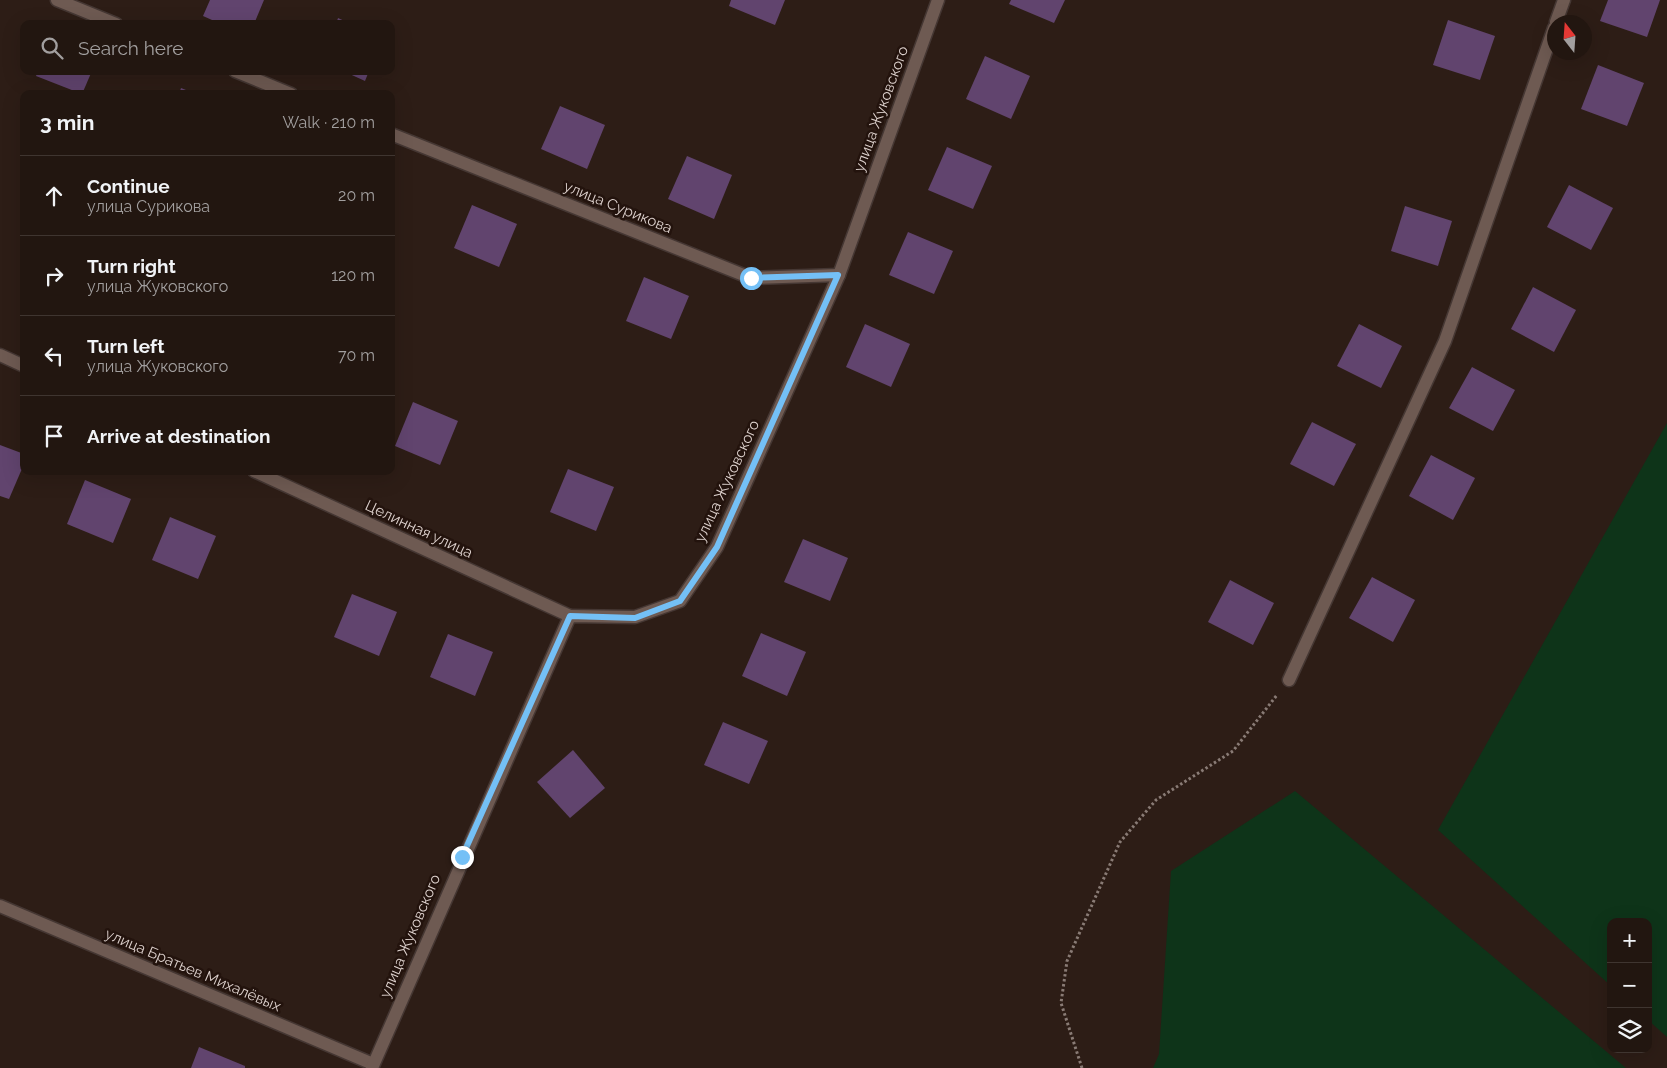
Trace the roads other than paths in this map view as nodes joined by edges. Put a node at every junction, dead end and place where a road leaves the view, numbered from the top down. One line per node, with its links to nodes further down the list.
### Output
1 (57, 0): 5 (street)
2 (938, 0): 10 (street, улица Жуковского)
3 (1564, 0): 4 (street)
4 (1559, 15)
5 (106, 20)
6 (1547, 48): 15 (street)
7 (245, 75): 8 (street)
8 (281, 90)
9 (395, 136): 10 (street, улица Сурикова)
10 (838, 275): 14 (street, улица Жуковского)
11 (0, 355): 12 (street)
12 (20, 364)
13 (263, 475): 14 (street, Целинная улица)
14 (570, 616): 17 (street, улица Жуковского)
15 (1289, 680)
16 (0, 906): 17 (street, улица Братьев Михалёвых)
17 (372, 1066)

